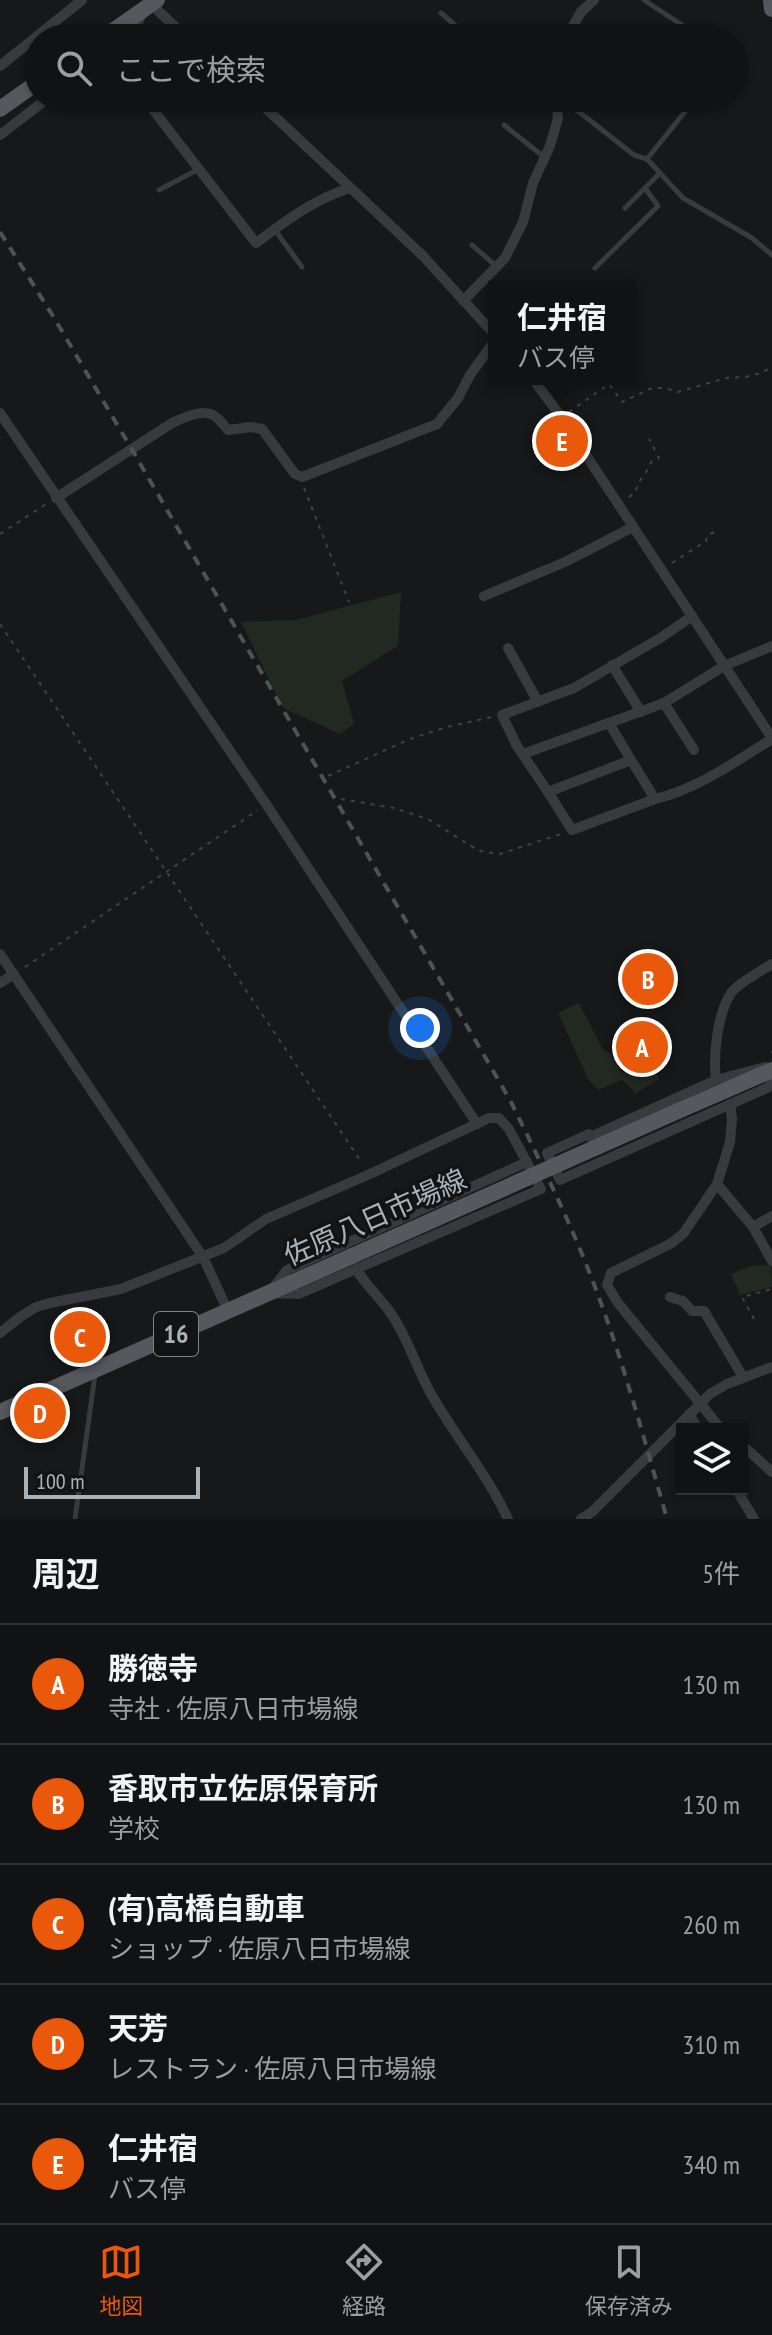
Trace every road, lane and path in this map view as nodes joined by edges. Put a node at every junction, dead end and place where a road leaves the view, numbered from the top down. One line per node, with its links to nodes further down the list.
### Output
1 (82, 0): 8 (street)
2 (594, 0): 13 (street)
3 (644, 0): 14 (lane)
4 (771, 0): 6 (main road)
5 (151, 4): 9 (main road); 10 (street); 11 (street)
6 (772, 9)
7 (441, 13): 12 (lane)
8 (52, 24)
9 (123, 24)
10 (139, 24)
11 (172, 24)
12 (454, 24)
13 (574, 24)
14 (680, 24)
15 (24, 47): 16 (street)
16 (0, 66)
17 (24, 92): 18 (main road)
18 (0, 109)
19 (30, 112): 26 (street)
20 (155, 112): 29 (street)
21 (270, 112): 31 (street)
22 (558, 112): 27 (street)
23 (579, 112): 28 (lane)
24 (685, 112): 28 (lane)
25 (504, 125): 27 (lane)
26 (0, 135)
27 (545, 157): 38 (street)
28 (647, 159): 30 (lane)
29 (199, 169): 33 (lane); 35 (street)
30 (660, 173): 32 (lane); 37 (lane)
31 (350, 188): 35 (street); 41 (street)
32 (645, 188): 34 (lane); 40 (lane)
33 (159, 190)
34 (625, 208)
35 (274, 230): 39 (lane)
36 (472, 245): 38 (lane)
37 (772, 255)
38 (496, 266): 41 (street)
39 (302, 267)
40 (595, 268)
41 (463, 301): 42 (street)
42 (488, 328)
43 (488, 350): 51 (street)
44 (772, 367): 47 (path)
45 (537, 385): 49 (street)
46 (608, 385): 49 (path)
47 (610, 385)
48 (0, 413): 52 (street)
49 (561, 417): 53 (street)
50 (649, 439): 53 (path)
51 (299, 476): 52 (street); 59 (path)
52 (56, 498): 56 (path); 79 (street)
53 (618, 504): 54 (street)
54 (633, 527): 57 (street); 58 (street)
55 (717, 531): 57 (path)
56 (0, 534)
57 (661, 570): 60 (street)
58 (484, 596)
59 (349, 602)
60 (692, 616): 64 (street); 65 (street)
61 (0, 624): 81 (path)
62 (772, 646): 65 (street)
63 (508, 648): 66 (street)
64 (612, 665): 66 (street); 68 (street)
65 (724, 666): 67 (street); 71 (street)
66 (538, 702): 69 (street)
67 (664, 703): 68 (street); 72 (street)
68 (641, 712): 70 (street)
69 (502, 715): 73 (street); 75 (path)
70 (609, 723): 73 (street); 74 (street)
71 (772, 739): 78 (street)
72 (694, 750)
73 (523, 754): 76 (street)
74 (631, 760): 76 (street); 78 (street)
75 (328, 776)
76 (548, 792): 80 (street)
77 (341, 799): 80 (path)
78 (655, 799): 80 (street)
79 (266, 804): 81 (path); 91 (street)
80 (572, 830)
81 (166, 872): 84 (path); 93 (path)
82 (0, 954): 85 (street)
83 (772, 964): 88 (street)
84 (28, 965)
85 (14, 974): 86 (street); 97 (street)
86 (0, 983)
87 (772, 1068): 88 (street); 99 (main road, 佐原八日市場線 / 16, bridge)
88 (716, 1080): 90 (street)
89 (772, 1082): 90 (street)
90 (730, 1104): 94 (street)
91 (477, 1124): 92 (street); 93 (street)
92 (527, 1162): 99 (street); 101 (street)
93 (370, 1174): 97 (street)
94 (717, 1184): 96 (street); 109 (street)
95 (772, 1216): 96 (street)
96 (753, 1227): 98 (street)
97 (203, 1257): 103 (street); 105 (street)
98 (772, 1261)
99 (354, 1263): 101 (main road, 佐原八日市場線 / 16); 118 (street)
100 (772, 1289): 104 (path)
101 (269, 1293): 103 (main road, 佐原八日市場線 / 16)
102 (670, 1297): 108 (street)
103 (228, 1311): 107 (main road, 佐原八日市場線 / 16)
104 (754, 1319)
105 (0, 1333)
106 (772, 1367): 108 (street)
107 (95, 1370): 110 (main road, 佐原八日市場線 / 16); 117 (lane)
108 (743, 1377): 109 (street)
109 (702, 1403): 111 (street); 113 (street)
110 (0, 1412)
111 (689, 1414): 112 (street); 119 (street)
112 (694, 1423)
113 (717, 1423)
114 (748, 1450): 115 (street)
115 (772, 1472)
116 (740, 1495): 120 (street)
117 (75, 1519)
118 (508, 1519)
119 (581, 1519)
120 (754, 1519)

